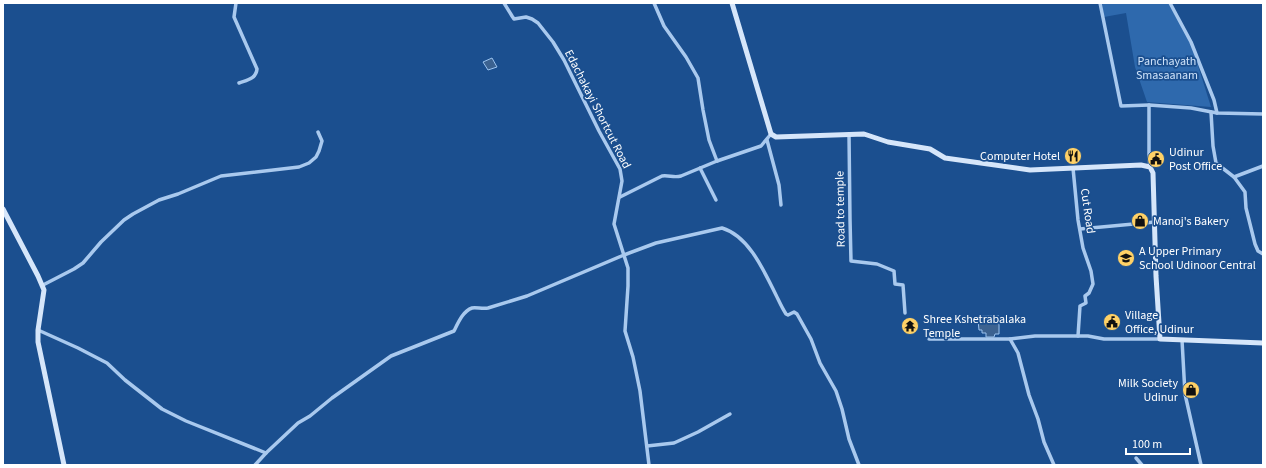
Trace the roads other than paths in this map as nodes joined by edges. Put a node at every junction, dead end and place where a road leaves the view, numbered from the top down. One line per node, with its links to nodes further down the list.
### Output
1 (236, 3): 7 (street)
2 (504, 3): 22 (street, Edachakayi Shortcut Road)
3 (654, 3): 16 (street)
4 (732, 3): 13 (main road)
5 (1100, 3): 8 (street)
6 (1170, 3): 10 (street)
7 (239, 83)
8 (1149, 105): 9 (street); 18 (street)
9 (1211, 112): 10 (street); 21 (street)
10 (1218, 113): 11 (street)
11 (1263, 114)
12 (318, 132): 30 (street)
13 (771, 134): 14 (main road); 15 (street)
14 (849, 134): 20 (main road); 31 (street, Road to temple)
15 (767, 140): 16 (street); 24 (street)
16 (717, 161): 19 (street)
17 (1263, 166): 21 (street)
18 (1150, 167): 20 (main road); 26 (main road)
19 (700, 168): 22 (street); 23 (street)
20 (1073, 168): 27 (street, Cut Road)
21 (1234, 177): 28 (street)
22 (620, 197): 29 (street, Edachakayi Shortcut Road)
23 (716, 200)
24 (781, 205)
25 (3, 209): 30 (main road)
26 (1155, 222): 27 (street); 36 (main road)
27 (1080, 228): 33 (street, Cut Road)
28 (1263, 254)
29 (624, 255): 40 (street, Edachakayi Shortcut Road); 41 (street); 46 (street)
30 (43, 286): 32 (main road)
31 (905, 313)
32 (38, 330): 41 (street); 43 (main road)
33 (1078, 336): 35 (street); 36 (street)
34 (929, 339): 35 (street)
35 (1010, 339): 47 (street)
36 (1160, 339): 37 (main road)
37 (1182, 340): 38 (main road); 49 (street)
38 (1263, 343)
39 (730, 414): 40 (street)
40 (647, 446): 45 (street, Edachakayi Shortcut Road)
41 (266, 453): 44 (street)
42 (1136, 458): 48 (street)
43 (64, 465)
44 (255, 465)
45 (649, 465)
46 (859, 465)
47 (1054, 465)
48 (1142, 465)
49 (1201, 465)

